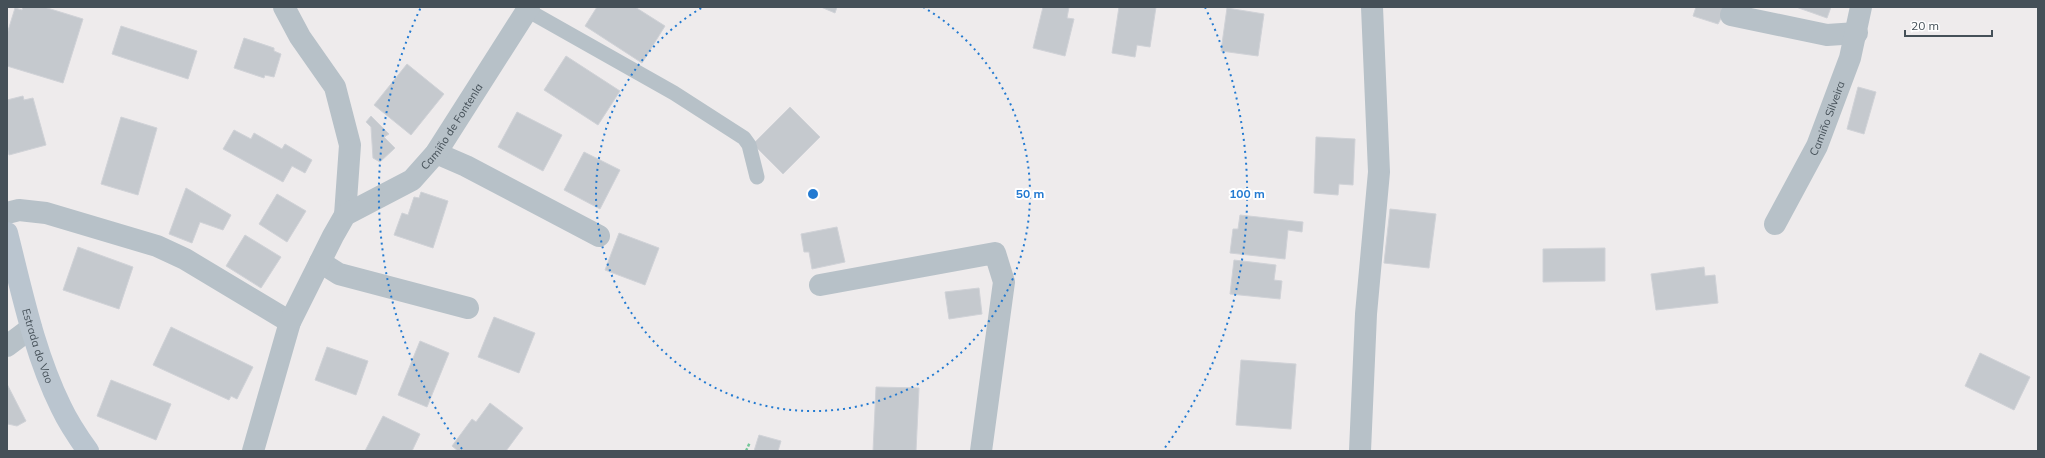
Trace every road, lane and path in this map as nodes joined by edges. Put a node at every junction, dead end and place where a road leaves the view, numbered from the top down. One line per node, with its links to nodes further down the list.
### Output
1 (284, 7): 10 (street)
2 (1372, 7): 25 (street)
3 (1861, 7): 6 (street, Camiño Silveira)
4 (528, 8): 7 (street, Camiño de Fontenla); 8 (lane)
5 (1731, 15): 6 (street)
6 (1857, 33): 11 (street, Camiño Silveira)
7 (436, 153): 10 (street, Camiño de Fontenla); 13 (street)
8 (757, 177)
9 (7, 213): 17 (street)
10 (345, 215): 14 (street)
11 (1775, 224)
12 (7, 233): 18 (street, Estrada do Vao)
13 (599, 236)
14 (320, 262): 16 (street); 17 (street)
15 (820, 285): 24 (street)
16 (468, 308)
17 (290, 322): 22 (street)
18 (31, 328): 19 (street); 21 (street, Estrada do Vao)
19 (7, 346)
20 (750, 442): 23 (path)
21 (88, 451)
22 (253, 451)
23 (746, 451)
24 (981, 451)
25 (1360, 451)

